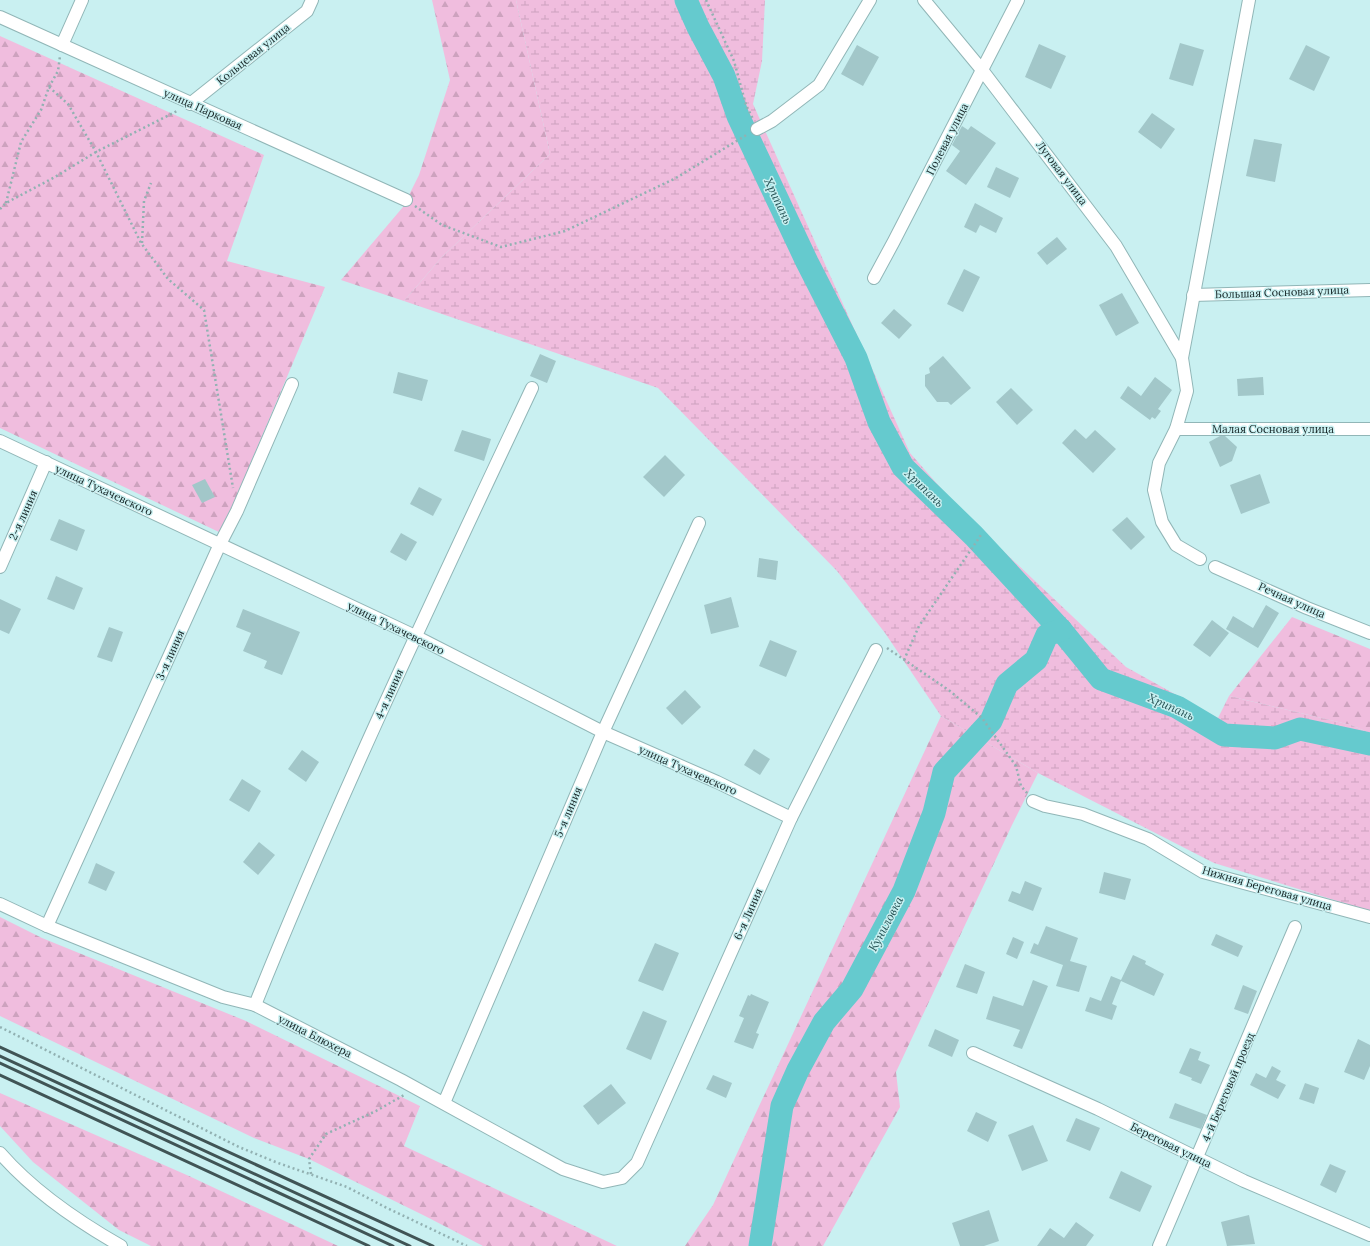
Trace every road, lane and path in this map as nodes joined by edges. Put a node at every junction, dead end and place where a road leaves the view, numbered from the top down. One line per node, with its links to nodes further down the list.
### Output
1 (82, 0): 9 (street)
2 (312, 0): 12 (street, Кольцевая улица)
3 (706, 0): 13 (path)
4 (870, 0): 13 (street)
5 (924, 0): 10 (street, Луговая улица)
6 (1018, 0): 10 (street, Полевая улица)
7 (1249, 0): 22 (street)
8 (0, 17): 9 (street, улица Парковая)
9 (62, 45): 11 (path); 12 (street, улица Парковая)
10 (982, 70): 20 (street, Полевая улица); 23 (street, Луговая улица)
11 (49, 87): 14 (path); 17 (path)
12 (190, 104): 14 (path); 16 (street, улица Парковая)
13 (757, 129): 16 (path)
14 (96, 152): 17 (path); 19 (path)
15 (151, 183): 19 (path)
16 (406, 200)
17 (6, 203): 18 (path)
18 (0, 209)
19 (142, 243): 30 (path)
20 (874, 278)
21 (1370, 290): 22 (street, Большая Сосновая улица)
22 (1193, 295): 23 (street)
23 (1182, 358): 26 (street)
24 (292, 384): 30 (street, 3-я линия)
25 (532, 388): 38 (street, 4-я линия)
26 (1176, 429): 27 (street, Малая Сосновая улица); 34 (street)
27 (1370, 429)
28 (0, 441): 29 (street, улица Тухачевского)
29 (46, 462): 33 (street, улица Тухачевского); 35 (street, 2-я линия)
30 (237, 511): 33 (street, 3-я линия)
31 (699, 523): 41 (street, 5-я линия)
32 (982, 535): 40 (path)
33 (220, 544): 38 (street, улица Тухачевского); 46 (street, 3-я линия)
34 (1200, 559)
35 (0, 567)
36 (1215, 567): 37 (street, Речная улица)
37 (1370, 633)
38 (415, 636): 41 (street, улица Тухачевского); 48 (street, 4-я линия)
39 (876, 650): 40 (path); 43 (street, 6-я Линия)
40 (904, 660): 42 (path)
41 (602, 732): 43 (street, улица Тухачевского); 52 (street, 5-я линия)
42 (1033, 801): 45 (street, Нижняя Береговая улица)
43 (791, 818): 56 (street, 6-я Линия)
44 (0, 904): 46 (street, улица Блюхера)
45 (1370, 917)
46 (47, 926): 48 (street, улица Блюхера)
47 (1295, 927): 54 (street, 4-й Береговой проезд)
48 (255, 1005): 51 (street, улица Блюхера)
49 (0, 1027): 55 (path)
50 (973, 1053): 54 (street, Береговая улица)
51 (417, 1088): 52 (street, улица Блюхера); 55 (path)
52 (444, 1103): 56 (street, улица Блюхера)
53 (0, 1153): 58 (street)
54 (1198, 1158): 57 (street, Береговая улица); 60 (street, 4-й Береговой проезд)
55 (311, 1174): 59 (path)
56 (622, 1178)
57 (1370, 1235)
58 (121, 1246)
59 (467, 1246)
60 (1159, 1246)

